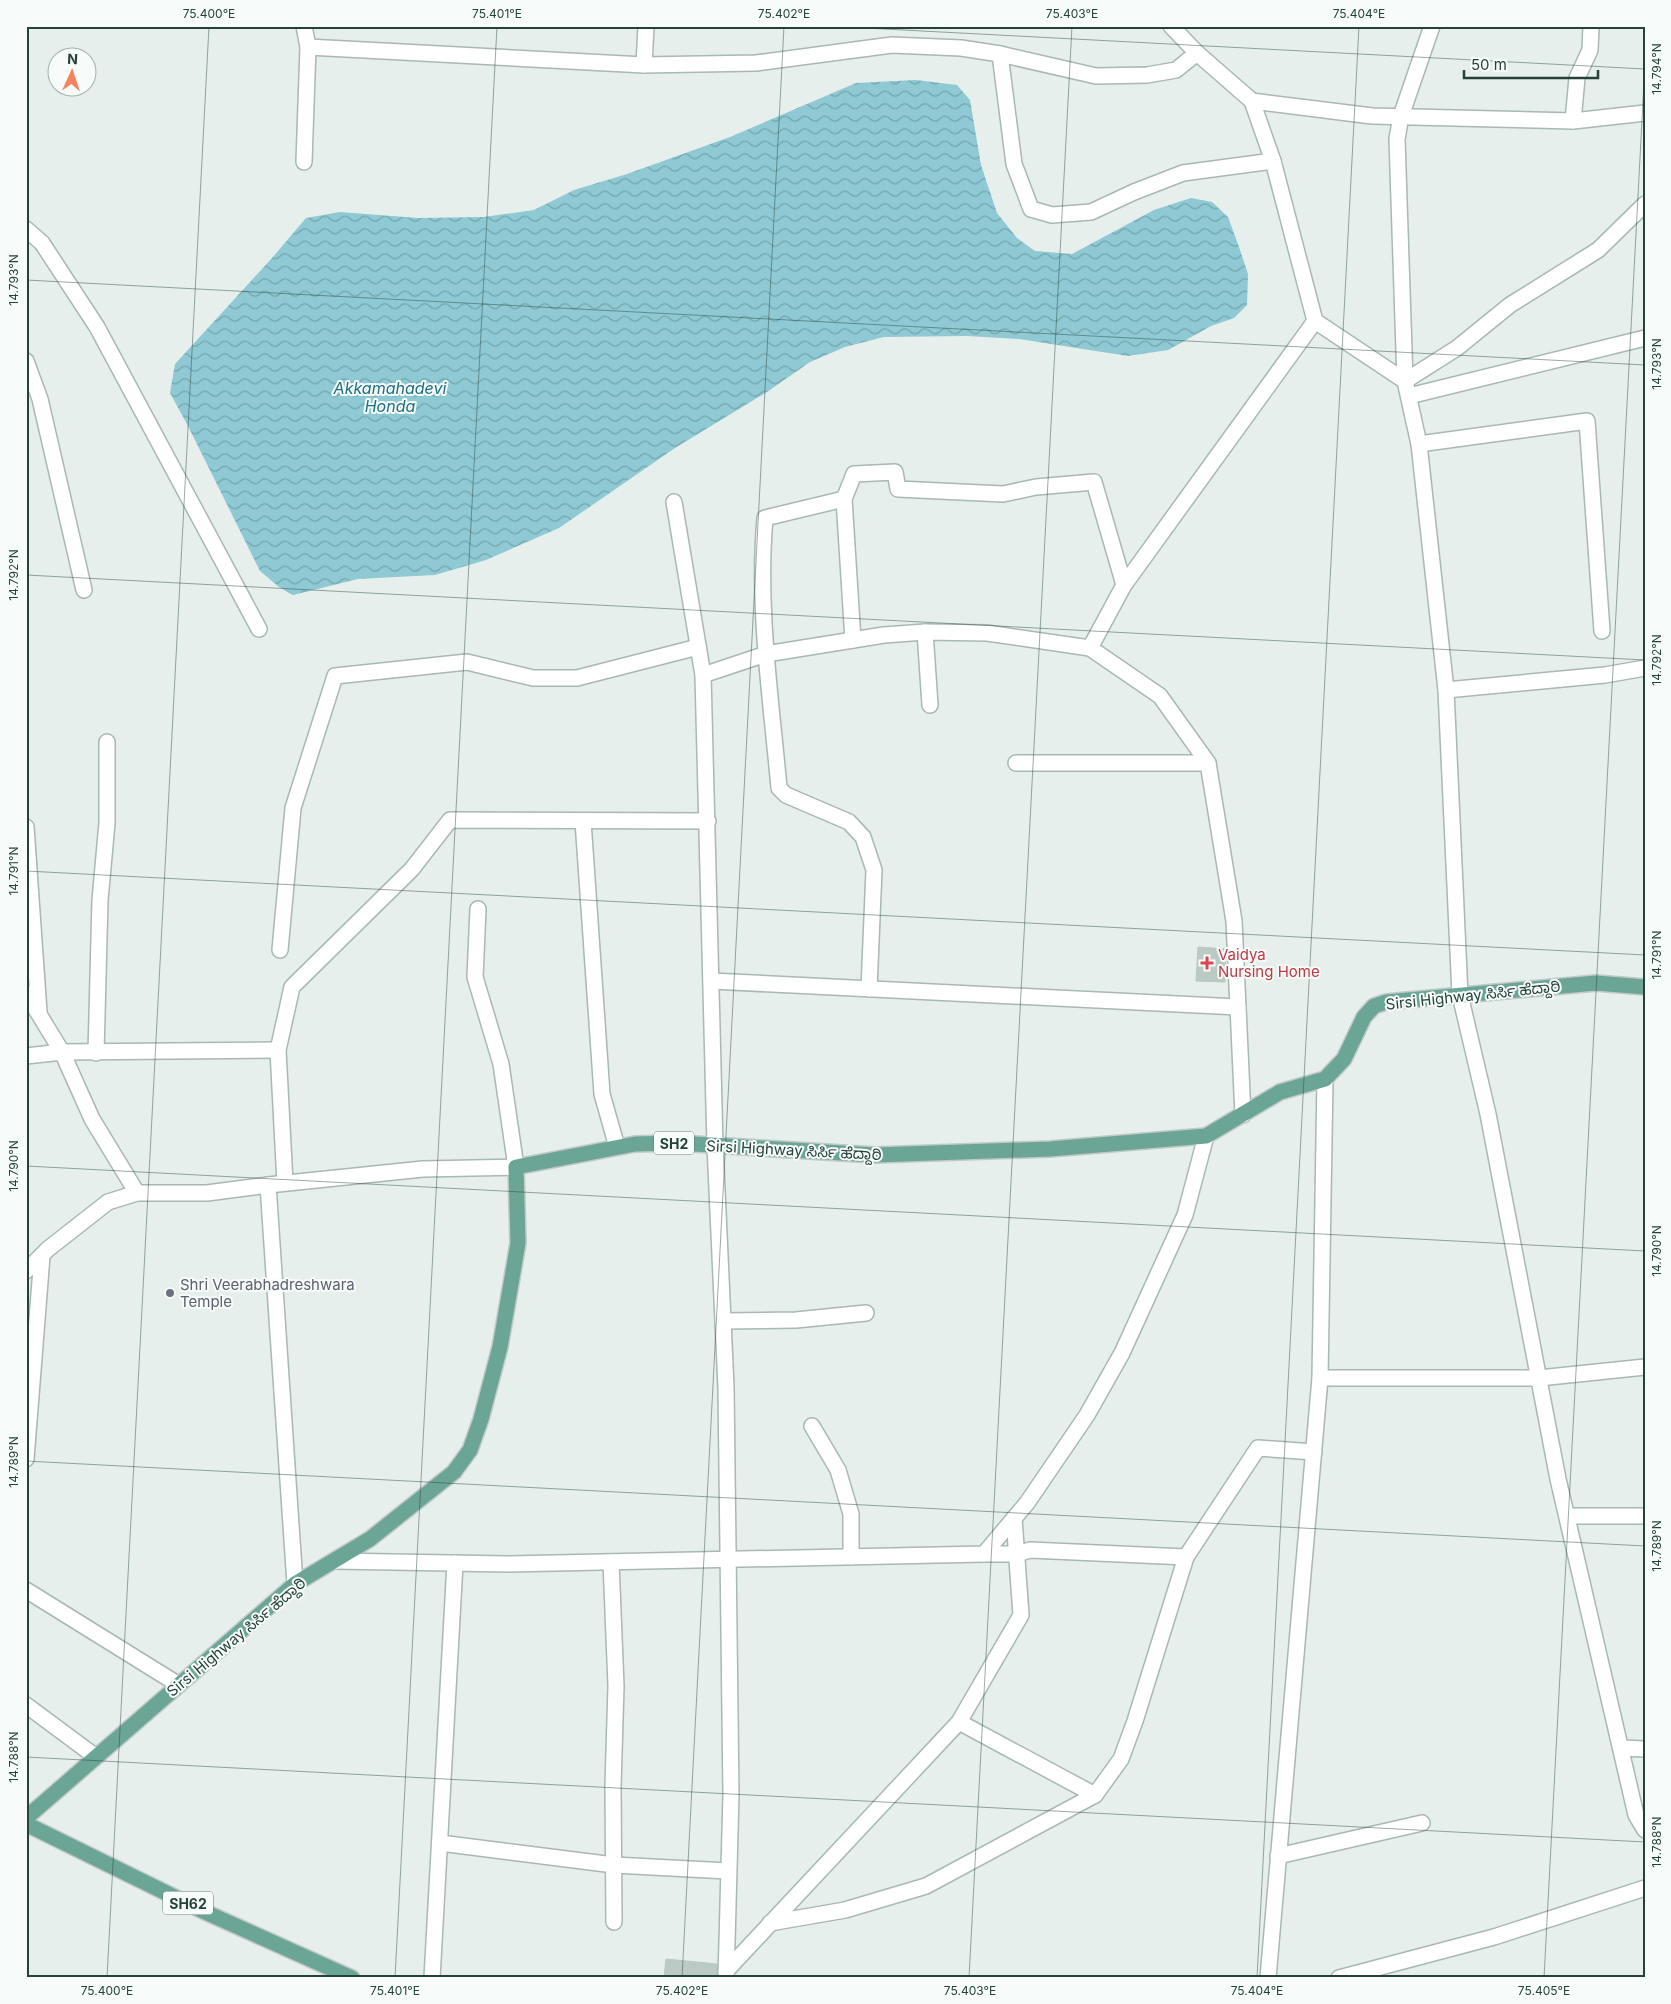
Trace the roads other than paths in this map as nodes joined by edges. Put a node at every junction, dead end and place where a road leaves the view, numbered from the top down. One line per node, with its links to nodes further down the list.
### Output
1 (304, 26): 6 (street)
2 (646, 26): 9 (street)
3 (1170, 26): 7 (street)
4 (1432, 26): 12 (street)
5 (1591, 26): 13 (street)
6 (308, 47): 9 (street); 15 (street)
7 (1197, 53): 8 (street); 10 (street)
8 (1000, 54): 9 (street); 14 (street)
9 (644, 64)
10 (1252, 101): 12 (street); 14 (street)
11 (1645, 113): 13 (street)
12 (1401, 116): 13 (street); 21 (street)
13 (1573, 121)
14 (1273, 161): 18 (street)
15 (304, 162)
16 (1645, 204): 21 (street)
17 (26, 229): 28 (street)
18 (1315, 321): 21 (street); 26 (street)
19 (1645, 338): 22 (street)
20 (26, 361): 27 (street)
21 (1405, 381): 22 (street)
22 (1408, 396): 23 (street)
23 (1419, 444): 29 (street); 37 (street)
24 (844, 499): 26 (street); 31 (street); 34 (street)
25 (674, 502): 32 (street)
26 (1124, 585): 33 (street)
27 (84, 590)
28 (260, 629)
29 (1602, 631)
30 (925, 632): 31 (street); 33 (street); 38 (street)
31 (853, 640): 34 (street)
32 (698, 647): 36 (street); 46 (street)
33 (1090, 648): 41 (street)
34 (766, 654): 36 (street); 49 (street)
35 (1645, 668): 37 (street)
36 (703, 675): 43 (street)
37 (1446, 690): 51 (street)
38 (930, 705)
39 (107, 742): 56 (street)
40 (1016, 763): 41 (street)
41 (1208, 763): 52 (street)
42 (583, 821): 43 (street); 54 (street); 62 (street)
43 (708, 821): 47 (street)
44 (26, 826): 53 (street)
45 (478, 909): 63 (street)
46 (280, 950)
47 (711, 981): 49 (street); 61 (street)
48 (1645, 987): 51 (main road, Sirsi Highway ಸಿರ್ಸಿ ಹೆದ್ದಾರಿ)
49 (869, 989): 52 (street)
50 (26, 993): 53 (street)
51 (1460, 995): 58 (main road, Sirsi Highway ಸಿರ್ಸಿ ಹೆದ್ದಾರಿ); 73 (street)
52 (1238, 1007): 59 (street)
53 (39, 1015): 55 (street)
54 (278, 1050): 56 (street); 64 (street)
55 (62, 1052): 56 (street); 57 (street); 66 (street)
56 (96, 1053)
57 (26, 1056)
58 (1325, 1079): 59 (main road, Sirsi Highway ಸಿರ್ಸಿ ಹೆದ್ದಾರಿ / SH2); 72 (street)
59 (1243, 1116): 60 (main road, Sirsi Highway ಸಿರ್ಸಿ ಹೆದ್ದಾರಿ / SH2)
60 (1206, 1136): 61 (main road, Sirsi Highway ಸಿರ್ಸಿ ಹೆದ್ದಾರಿ / SH2); 79 (street)
61 (715, 1146): 62 (main road, Sirsi Highway ಸಿರ್ಸಿ ಹೆದ್ದಾರಿ / SH2); 70 (street)
62 (617, 1147): 63 (main road, Sirsi Highway ಸಿರ್ಸಿ ಹೆದ್ದಾರಿ / SH2)
63 (516, 1168): 64 (street); 85 (main road, Sirsi Highway ಸಿರ್ಸಿ ಹೆದ್ದಾರಿ)
64 (285, 1183): 65 (street)
65 (268, 1185): 66 (street); 88 (street)
66 (137, 1192): 67 (street)
67 (42, 1256): 68 (street); 76 (street)
68 (26, 1271)
69 (866, 1312): 70 (street)
70 (723, 1321): 84 (street)
71 (1645, 1368): 73 (street)
72 (1320, 1378): 73 (street); 75 (street)
73 (1539, 1378): 77 (street)
74 (812, 1426): 82 (street)
75 (1314, 1452): 83 (street); 102 (street)
76 (26, 1459)
77 (1567, 1516): 78 (street); 93 (street)
78 (1645, 1516)
79 (1014, 1518): 80 (street); 81 (street)
80 (984, 1554): 81 (street); 82 (street)
81 (1017, 1554): 83 (street); 92 (street)
82 (851, 1557): 84 (street)
83 (1186, 1557): 96 (street)
84 (728, 1559): 86 (street); 104 (street)
85 (334, 1561): 87 (street); 88 (main road, Sirsi Highway ಸಿರ್ಸಿ ಹೆದ್ದಾರಿ)
86 (611, 1562): 87 (street); 103 (street)
87 (455, 1563): 101 (street)
88 (295, 1584): 90 (main road, Sirsi Highway ಸಿರ್ಸಿ ಹೆದ್ದಾರಿ)
89 (26, 1590): 90 (street)
90 (179, 1685): 95 (main road, Sirsi Highway ಸಿರ್ಸಿ ಹೆದ್ದಾರಿ)
91 (26, 1705): 95 (street)
92 (959, 1722): 96 (street); 107 (street)
93 (1621, 1748): 94 (street); 100 (street)
94 (1645, 1749)
95 (96, 1757): 97 (main road, Sirsi Highway ಸಿರ್ಸಿ ಹೆದ್ದಾರಿ)
96 (1095, 1795): 107 (street)
97 (26, 1818)
98 (1422, 1823): 102 (street)
99 (26, 1824): 109 (main road, SH62)
100 (1645, 1830)
101 (440, 1843): 103 (street); 110 (street)
102 (1278, 1856): 111 (street)
103 (614, 1865): 104 (street); 106 (street)
104 (728, 1870): 108 (street)
105 (1645, 1888): 112 (street)
106 (614, 1922)
107 (770, 1923): 108 (street)
108 (726, 1975)
109 (352, 1978)
110 (432, 1978)
111 (1268, 1978)
112 (1339, 1978)

